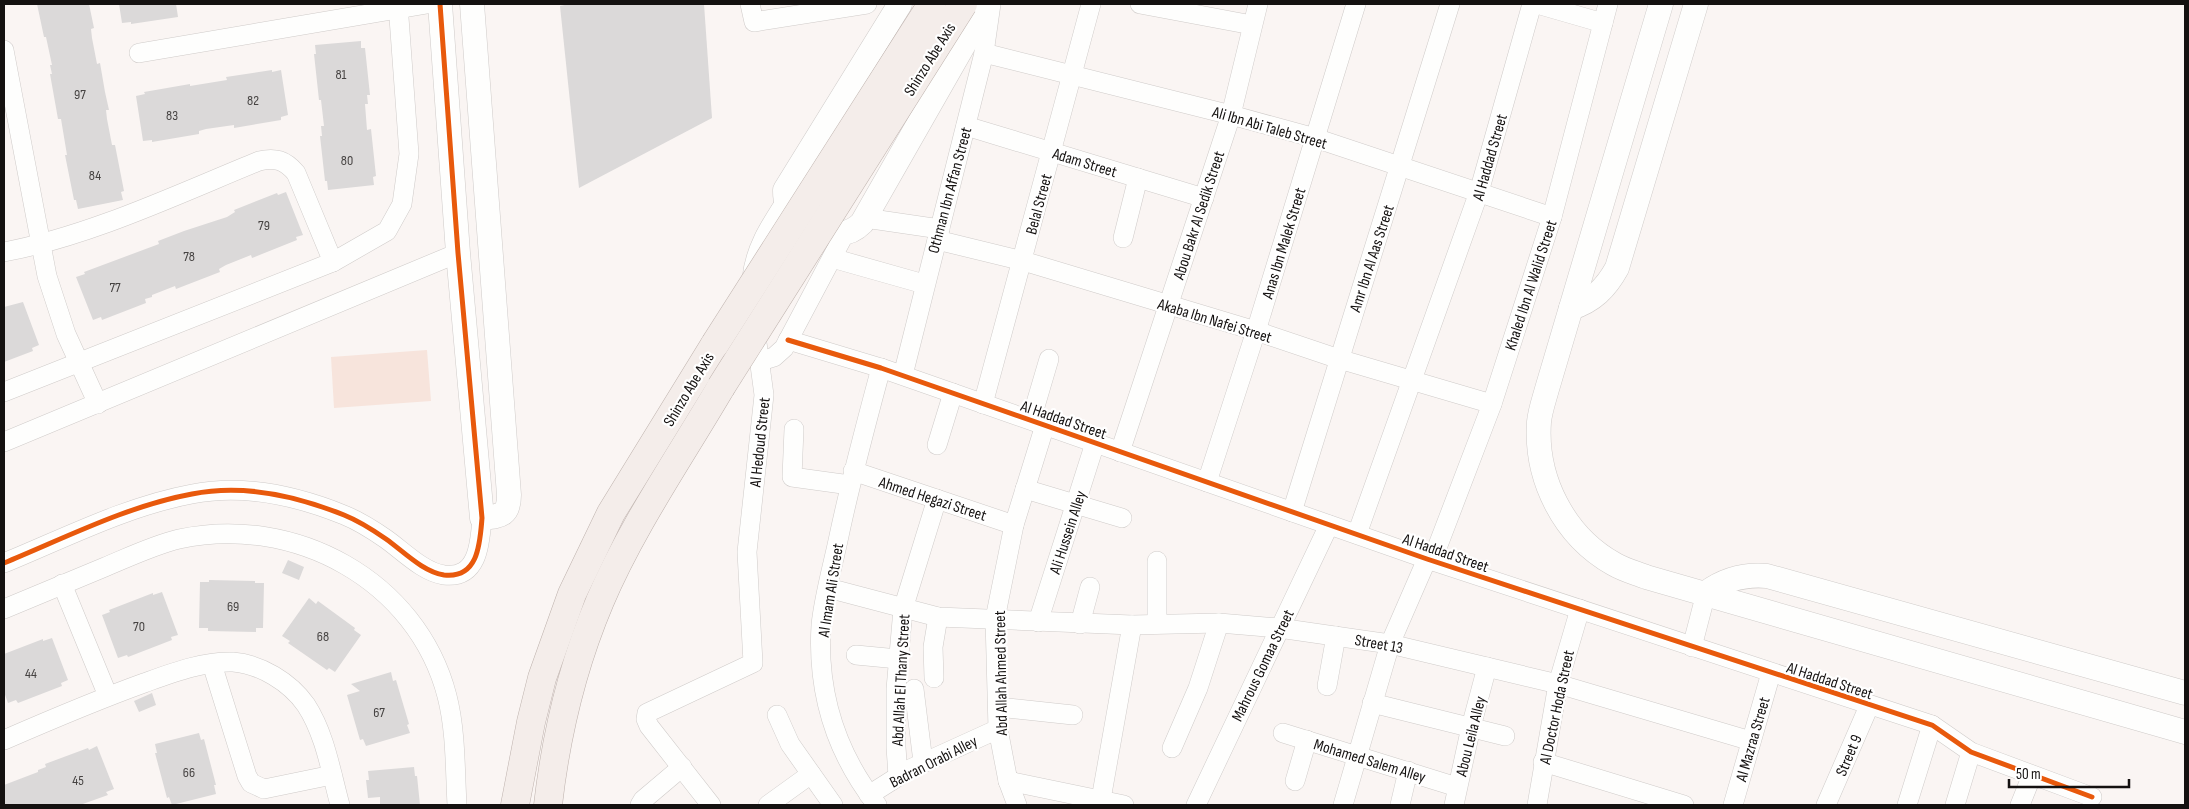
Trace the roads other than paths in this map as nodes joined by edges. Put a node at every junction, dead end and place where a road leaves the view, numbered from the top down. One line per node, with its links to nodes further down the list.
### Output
1 (427, 4): 20 (street)
2 (440, 4): 44 (street)
3 (472, 4): 77 (street)
4 (750, 4): 21 (street)
5 (867, 4): 21 (street)
6 (900, 4): 36 (street)
7 (932, 4): 147 (main road, Shinzo Abe Axis, bridge)
8 (963, 4): 148 (main road, Shinzo Abe Axis, bridge)
9 (989, 4): 26 (street, Othman Ibn Affan Street); 38 (street)
10 (1091, 4): 27 (street, Belal Street)
11 (1140, 4): 23 (street)
12 (1258, 4): 23 (street, Abou Bakr Al Sedik Street)
13 (1356, 4): 30 (street, Anas Ibn Malek Street)
14 (1450, 4): 32 (street, Amr Ibn Al Aas Street)
15 (1532, 4): 34 (street, Al Haddad Street)
16 (1537, 4): 22 (street)
17 (1608, 4): 22 (street, Khaled Ibn Al Walid Street)
18 (1661, 4): 50 (street)
19 (1696, 4): 50 (street)
20 (398, 6): 25 (street); 47 (street)
21 (822, 7)
22 (1603, 23): 37 (street, Khaled Ibn Al Walid Street)
23 (1252, 25): 28 (street, Abou Bakr Al Sedik Street)
24 (4, 50): 42 (street)
25 (139, 53)
26 (984, 53): 27 (street, Ali Ibn Abi Taleb Street); 29 (street, Othman Ibn Affan Street)
27 (1073, 75): 28 (street, Ali Ibn Abi Taleb Street); 31 (street, Belal Street)
28 (1231, 115): 30 (street, Ali Ibn Abi Taleb Street); 35 (street, Abou Bakr Al Sedik Street)
29 (966, 126): 31 (street, Adam Street); 40 (street, Othman Ibn Affan Street)
30 (1315, 138): 32 (street, Ali Ibn Abi Taleb Street); 51 (street, Anas Ibn Malek Street)
31 (1052, 153): 33 (street, Adam Street); 46 (street, Belal Street)
32 (1400, 166): 34 (street, Ali Ibn Abi Taleb Street); 54 (street, Amr Ibn Al Aas Street)
33 (1138, 178): 35 (street, Adam Street); 41 (street)
34 (1480, 192): 37 (street, Ali Ibn Abi Taleb Street); 59 (street, Al Haddad Street)
35 (1204, 198): 49 (street, Abou Bakr Al Sedik Street)
36 (786, 201): 39 (street); 55 (street, Al Hedoud Street)
37 (1552, 217): 64 (street, Khaled Ibn Al Walid Street)
38 (866, 218): 39 (street); 40 (street, Akaba Ibn Nafei Street)
39 (845, 233): 45 (street)
40 (938, 235): 46 (street, Akaba Ibn Nafei Street); 48 (street, Othman Ibn Affan Street)
41 (1123, 238)
42 (40, 245): 43 (street); 47 (street); 56 (street)
43 (4, 252)
44 (458, 253): 62 (street); 77 (street)
45 (832, 258): 48 (street); 52 (street)
46 (1023, 261): 49 (street, Akaba Ibn Nafei Street); 63 (street, Belal Street)
47 (333, 262): 56 (street)
48 (924, 284): 58 (street, Othman Ibn Affan Street)
49 (1168, 305): 51 (street, Akaba Ibn Nafei Street); 70 (street, Abou Bakr Al Sedik Street)
50 (1570, 308): 88 (street)
51 (1256, 332): 54 (street, Akaba Ibn Nafei Street); 72 (street, Anas Ibn Malek Street)
52 (788, 340): 55 (street); 57 (street, Al Haddad Street)
53 (1049, 359): 65 (street, Abd Allah Ahmed Street)
54 (1338, 359): 59 (street, Akaba Ibn Nafei Street); 76 (street, Amr Ibn Al Aas Street)
55 (761, 361): 133 (street, Al Hedoud Street)
56 (79, 362): 60 (street); 62 (street)
57 (881, 368): 58 (street, Al Haddad Street); 71 (street, Al Imam Ali Street)
58 (903, 376): 61 (street, Al Haddad Street)
59 (1412, 381): 64 (street, Akaba Ibn Nafei Street); 81 (street, Al Haddad Street)
60 (4, 392)
61 (953, 393): 63 (street, Al Haddad Street); 69 (street)
62 (98, 404): 67 (street)
63 (984, 404): 65 (street, Al Haddad Street)
64 (1492, 404): 82 (street, Khaled Ibn Al Walid Street)
65 (1038, 423): 68 (street, Al Haddad Street); 73 (street, Abd Allah Ahmed Street)
66 (794, 429): 71 (street, Ahmed Hegazi Street)
67 (4, 442)
68 (1095, 443): 70 (street, Al Haddad Street); 75 (street, Ali Hussein Alley)
69 (937, 445)
70 (1120, 452): 72 (street, Al Haddad Street)
71 (851, 478): 74 (street, Ahmed Hegazi Street); 87 (street, Al Imam Ali Street)
72 (1208, 482): 76 (street, Al Haddad Street)
73 (1025, 489): 75 (street); 79 (street, Abd Allah Ahmed Street)
74 (937, 499): 79 (street, Ahmed Hegazi Street); 90 (street, Abd Allah El Thany Street)
75 (1076, 504): 78 (street); 94 (street, Ali Hussein Alley)
76 (1292, 512): 80 (street, Al Haddad Street)
77 (482, 518): 84 (street)
78 (1122, 518)
79 (1014, 524): 93 (street, Abd Allah Ahmed Street)
80 (1329, 525): 81 (street, Al Haddad Street); 99 (street, Mahrous Gomaa Street)
81 (1357, 534): 82 (street, Al Haddad Street)
82 (1429, 560): 91 (street, Al Haddad Street); 101 (street, Khaled Ibn Al Walid Street)
83 (1157, 562): 96 (street)
84 (4, 563)
85 (62, 584): 89 (street); 113 (street); 146 (street)
86 (1090, 587): 95 (street)
87 (828, 588): 90 (street, Street 13); 142 (street, Al Imam Ali Street)
88 (1706, 593): 102 (street); 112 (street); 122 (street)
89 (4, 609)
90 (903, 609): 92 (street, Street 13); 104 (street, Abd Allah El Thany Street)
91 (1580, 610): 102 (street, Al Haddad Street); 109 (street, Al Doctor Hoda Street)
92 (938, 617): 93 (street, Street 13); 108 (street)
93 (995, 619): 94 (street, Street 13); 116 (street, Abd Allah Ahmed Street)
94 (1038, 622): 95 (street, Street 13)
95 (1080, 624): 98 (street, Street 13)
96 (1157, 624): 97 (street, Street 13); 98 (street, Street 13)
97 (1219, 624): 99 (street, Street 13); 128 (street)
98 (1132, 625): 144 (street)
99 (1279, 628): 100 (street, Street 13); 155 (street, Mahrous Gomaa Street)
100 (1336, 636): 101 (street, Street 13); 110 (street)
101 (1390, 644): 106 (street, Street 13); 114 (street, Khaled Ibn Al Walid Street)
102 (1692, 647): 107 (street, Al Haddad Street)
103 (856, 655): 104 (street)
104 (898, 659): 138 (street, Abd Allah El Thany Street)
105 (212, 664): 113 (street); 136 (street); 136 (street)
106 (1487, 667): 109 (street, Street 13); 120 (street, Abou Leila Alley)
107 (1772, 674): 115 (street, Al Haddad Street); 127 (street, Al Mazraa Street)
108 (934, 678)
109 (1558, 684): 127 (street, Street 13); 132 (street, Al Doctor Hoda Street)
110 (1327, 686)
111 (914, 689): 131 (street)
112 (2185, 693)
113 (108, 696): 125 (street)
114 (1372, 703): 120 (street); 130 (street, Khaled Ibn Al Walid Street)
115 (1869, 706): 119 (street, Al Haddad Street); 162 (street, Street 9)
116 (998, 707): 118 (street); 121 (street, Abd Allah Ahmed Street)
117 (777, 715): 135 (street)
118 (1073, 715)
119 (1932, 725): 129 (street, Al Haddad Street); 163 (street)
120 (1471, 727): 124 (street); 141 (street, Abou Leila Alley)
121 (998, 728): 131 (street, Badran Orabi Alley); 140 (street, Abd Allah Ahmed Street)
122 (2185, 732)
123 (1283, 733): 126 (street, Mohamed Salem Alley)
124 (1505, 736)
125 (4, 740)
126 (1307, 740): 130 (street, Mohamed Salem Alley); 139 (street)
127 (1751, 740): 161 (street, Al Mazraa Street)
128 (1172, 748)
129 (1971, 752): 137 (street, Al Haddad Street); 164 (street)
130 (1356, 756): 134 (street, Mohamed Salem Alley); 156 (street, Khaled Ibn Al Walid Street)
131 (923, 762): 138 (street, Badran Orabi Alley)
132 (1543, 762): 159 (street, Al Doctor Hoda Street); 160 (street)
133 (682, 767): 149 (street); 150 (street)
134 (1408, 772): 141 (street, Mohamed Salem Alley); 157 (street)
135 (810, 774): 151 (street); 152 (street)
136 (332, 775): 145 (street)
137 (2032, 775): 143 (street, Al Haddad Street); 165 (street)
138 (898, 776): 142 (street, Badran Orabi Alley)
139 (1295, 781)
140 (1008, 782): 144 (street); 153 (street, Abd Allah Ahmed Street)
141 (1457, 787): 158 (street, Abou Leila Alley)
142 (873, 800)
143 (2092, 802)
144 (1100, 803): 154 (street)
145 (340, 805)
146 (457, 805)
147 (516, 805)
148 (548, 805)
149 (640, 805)
150 (711, 805)
151 (768, 805)
152 (833, 805)
153 (1017, 805)
154 (1124, 805)
155 (1196, 805)
156 (1343, 805)
157 (1400, 805)
158 (1454, 805)
159 (1537, 805)
160 (1684, 805)
161 (1734, 805)
162 (1826, 805)
163 (1907, 805)
164 (1955, 805)
165 (2020, 805)

